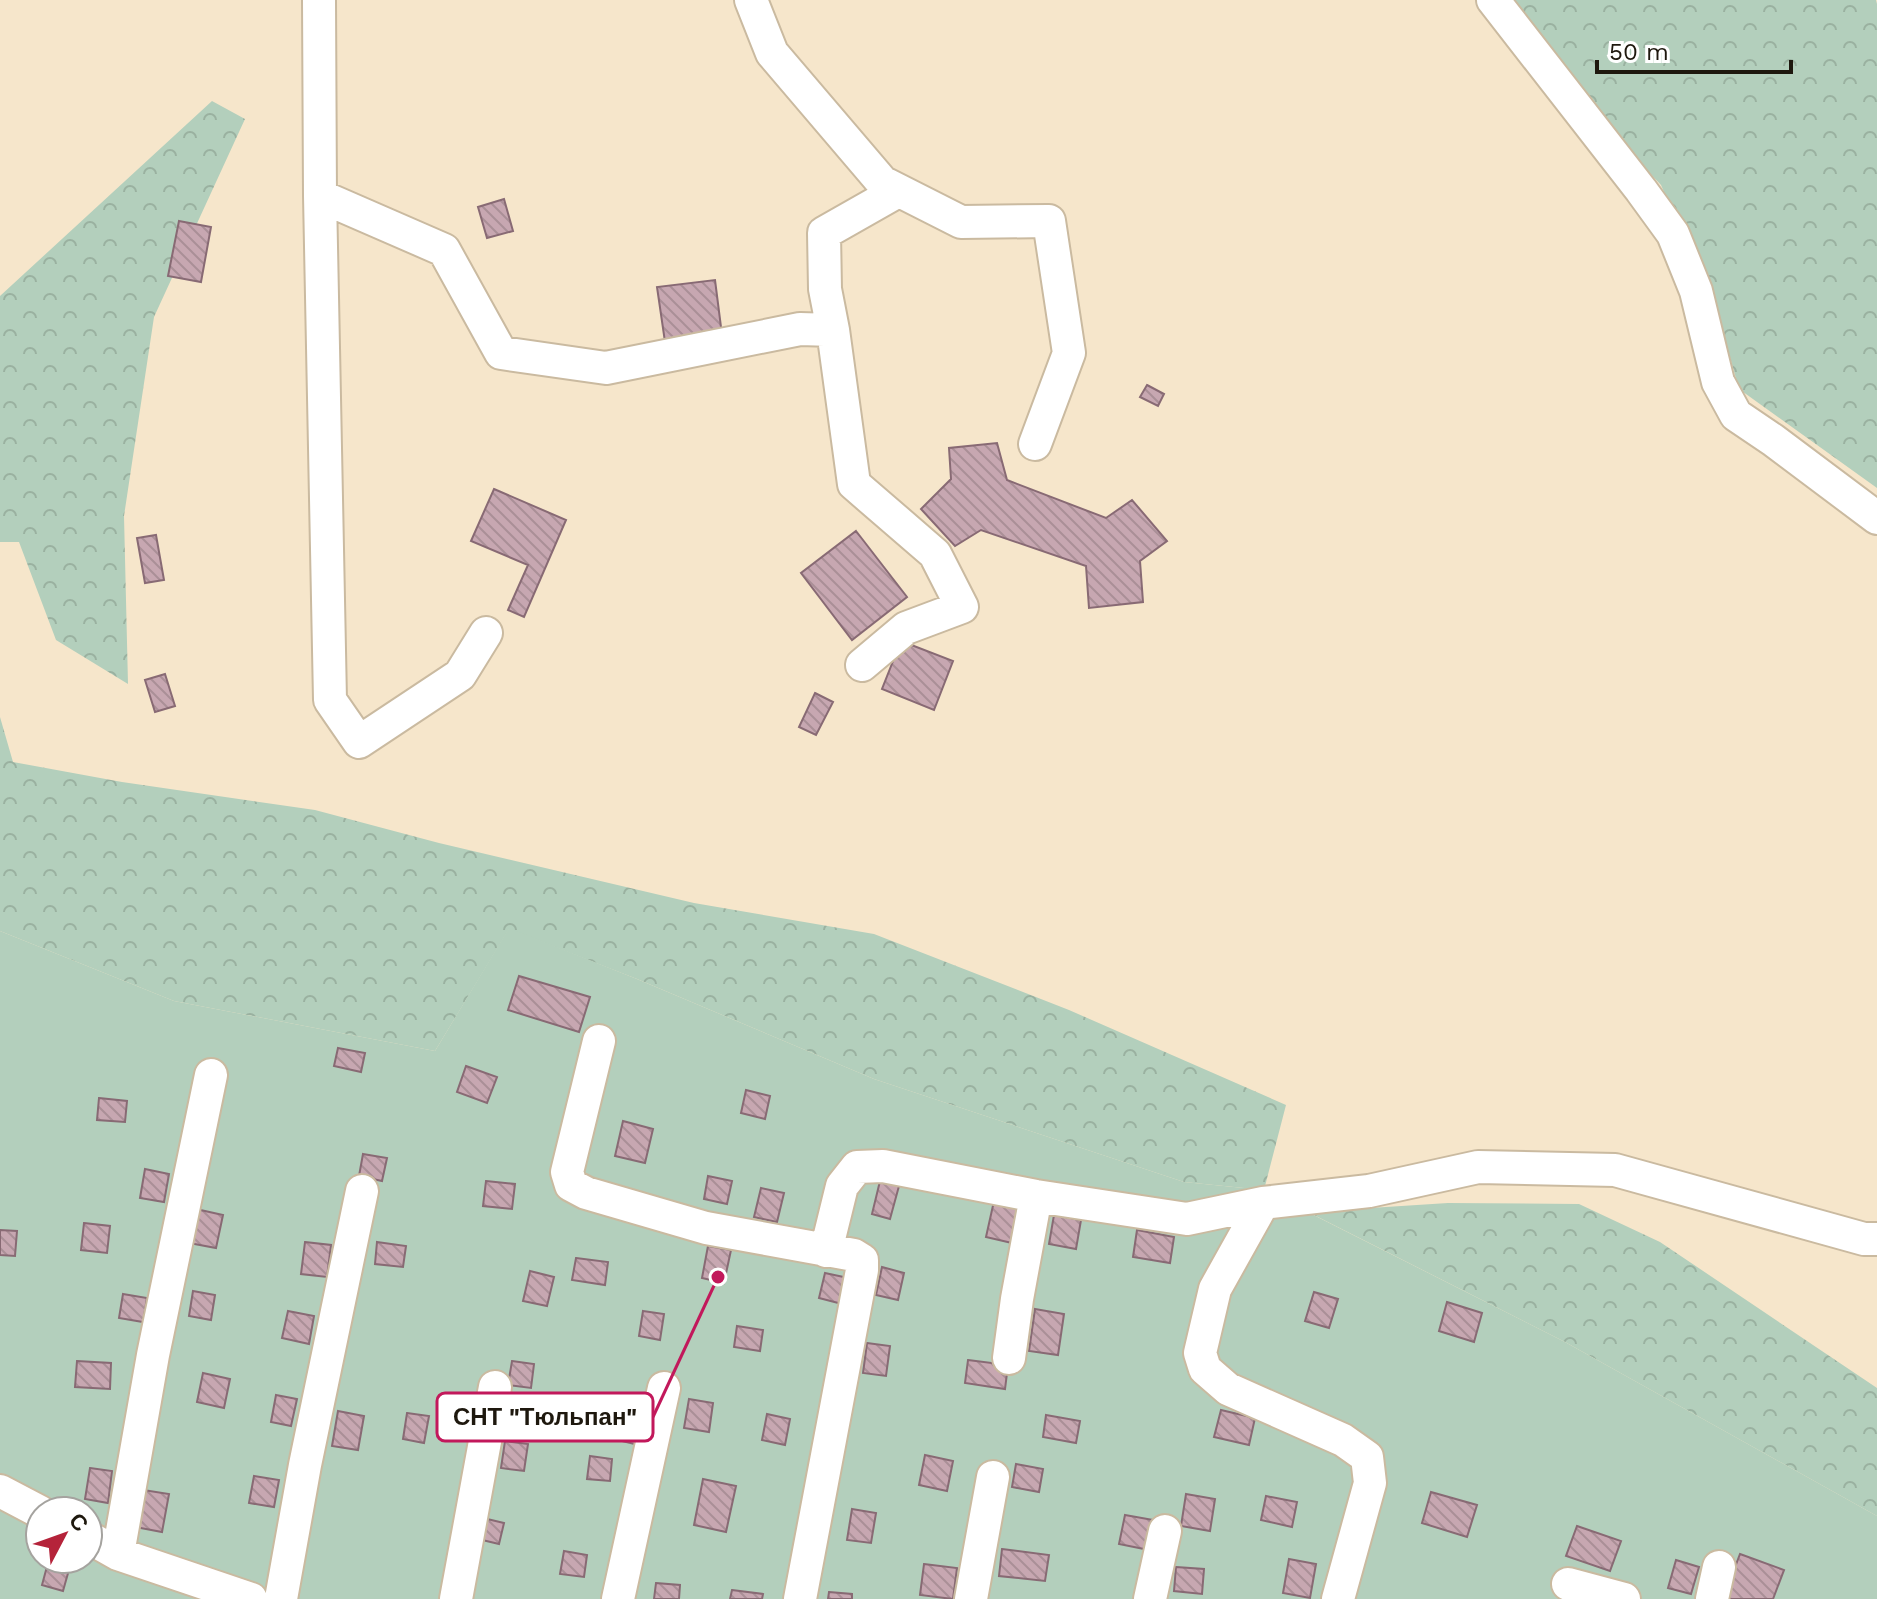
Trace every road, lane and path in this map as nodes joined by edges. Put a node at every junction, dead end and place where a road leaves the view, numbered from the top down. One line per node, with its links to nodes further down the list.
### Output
1 (319, 0): 5 (street)
2 (751, 0): 4 (street)
3 (1493, 0): 8 (street)
4 (898, 191): 6 (street); 7 (street)
5 (320, 196): 6 (street); 9 (street)
6 (833, 330): 10 (street)
7 (1035, 444)
8 (1877, 518)
9 (486, 633)
10 (862, 665)
11 (599, 1041): 17 (street)
12 (211, 1075): 26 (street)
13 (362, 1191): 30 (street)
14 (1036, 1196): 15 (street); 17 (street); 18 (street)
15 (1263, 1203): 16 (street); 36 (street)
16 (1877, 1239)
17 (826, 1251): 33 (street)
18 (1009, 1358)
19 (495, 1387): 31 (street)
20 (664, 1388): 32 (street)
21 (993, 1477): 34 (street)
22 (0, 1491): 23 (street)
23 (24, 1504)
24 (1165, 1531): 35 (street)
25 (104, 1546): 26 (street)
26 (118, 1554): 29 (street)
27 (1719, 1567): 38 (street)
28 (1568, 1584): 37 (street)
29 (251, 1599)
30 (281, 1599)
31 (456, 1599)
32 (618, 1599)
33 (800, 1599)
34 (971, 1599)
35 (1150, 1599)
36 (1338, 1599)
37 (1624, 1599)
38 (1712, 1599)

